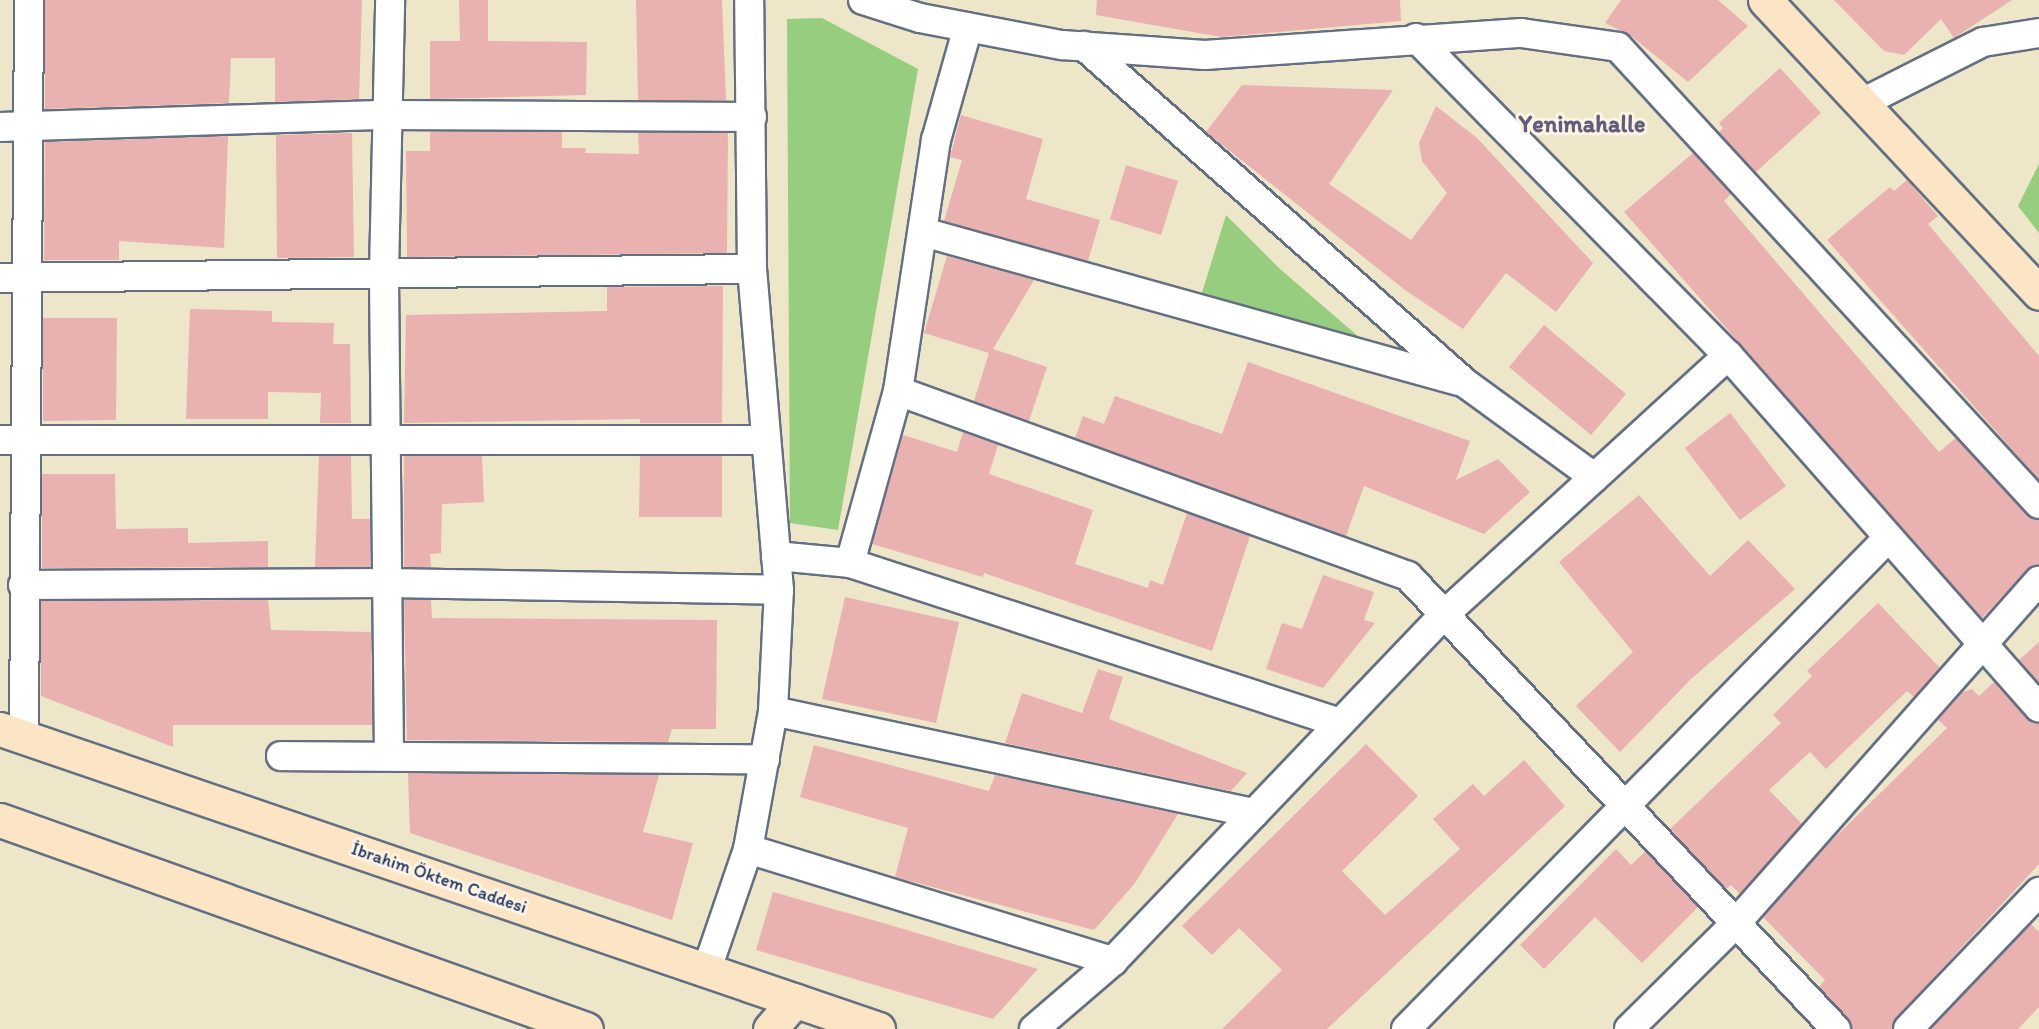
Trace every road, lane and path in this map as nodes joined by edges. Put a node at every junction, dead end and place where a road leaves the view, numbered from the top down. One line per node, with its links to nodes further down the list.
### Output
1 (29, 0): 13 (street)
2 (390, 0): 11 (street)
3 (749, 0): 12 (street)
4 (863, 0): 6 (street)
5 (1765, 0): 10 (main road)
6 (968, 27): 9 (street); 14 (street)
7 (2039, 33): 10 (street)
8 (1416, 38): 9 (street); 19 (street); 26 (street)
9 (1084, 46): 20 (street)
10 (1862, 103): 18 (main road)
11 (387, 115): 12 (street); 13 (street); 16 (street)
12 (752, 117): 15 (street)
13 (14, 126): 17 (street)
14 (922, 232): 20 (street); 21 (street)
15 (752, 269): 16 (street); 24 (street)
16 (384, 272): 17 (street); 22 (street)
17 (12, 278): 23 (street)
18 (2039, 293)
19 (1728, 355): 25 (street); 27 (street)
20 (1465, 383): 25 (street)
21 (898, 391): 29 (street); 34 (street)
22 (386, 437): 23 (street); 24 (street); 31 (street)
23 (11, 440): 32 (street)
24 (766, 440): 28 (street)
25 (1594, 477): 34 (street)
26 (2039, 504)
27 (1887, 539): 35 (street); 43 (street)
28 (776, 556): 29 (street); 33 (street)
29 (850, 563): 38 (street)
30 (2039, 581): 35 (street)
31 (387, 583): 32 (street); 33 (street); 41 (street)
32 (23, 585): 39 (street)
33 (779, 590): 37 (street)
34 (1447, 612): 38 (street); 43 (street)
35 (1981, 647): 36 (street); 48 (street)
36 (2039, 708)
37 (773, 711): 42 (street); 44 (street)
38 (1341, 723): 44 (street)
39 (12, 733): 50 (main road, İbrahim Öktem Caddesi)
40 (281, 756): 41 (street)
41 (389, 756): 42 (street)
42 (765, 759): 46 (street)
43 (1625, 804): 48 (street); 56 (street)
44 (1254, 813): 49 (street)
45 (0, 820): 52 (main road)
46 (748, 849): 49 (street); 50 (street)
47 (2039, 892): 59 (street)
48 (1736, 923): 57 (street); 58 (street)
49 (1113, 962): 55 (street)
50 (707, 969): 51 (main road, İbrahim Öktem Caddesi)
51 (795, 1000): 53 (main road); 54 (main road, İbrahim Öktem Caddesi)
52 (586, 1029)
53 (770, 1029)
54 (878, 1029)
55 (1034, 1029)
56 (1406, 1029)
57 (1629, 1029)
58 (1836, 1029)
59 (1908, 1029)

